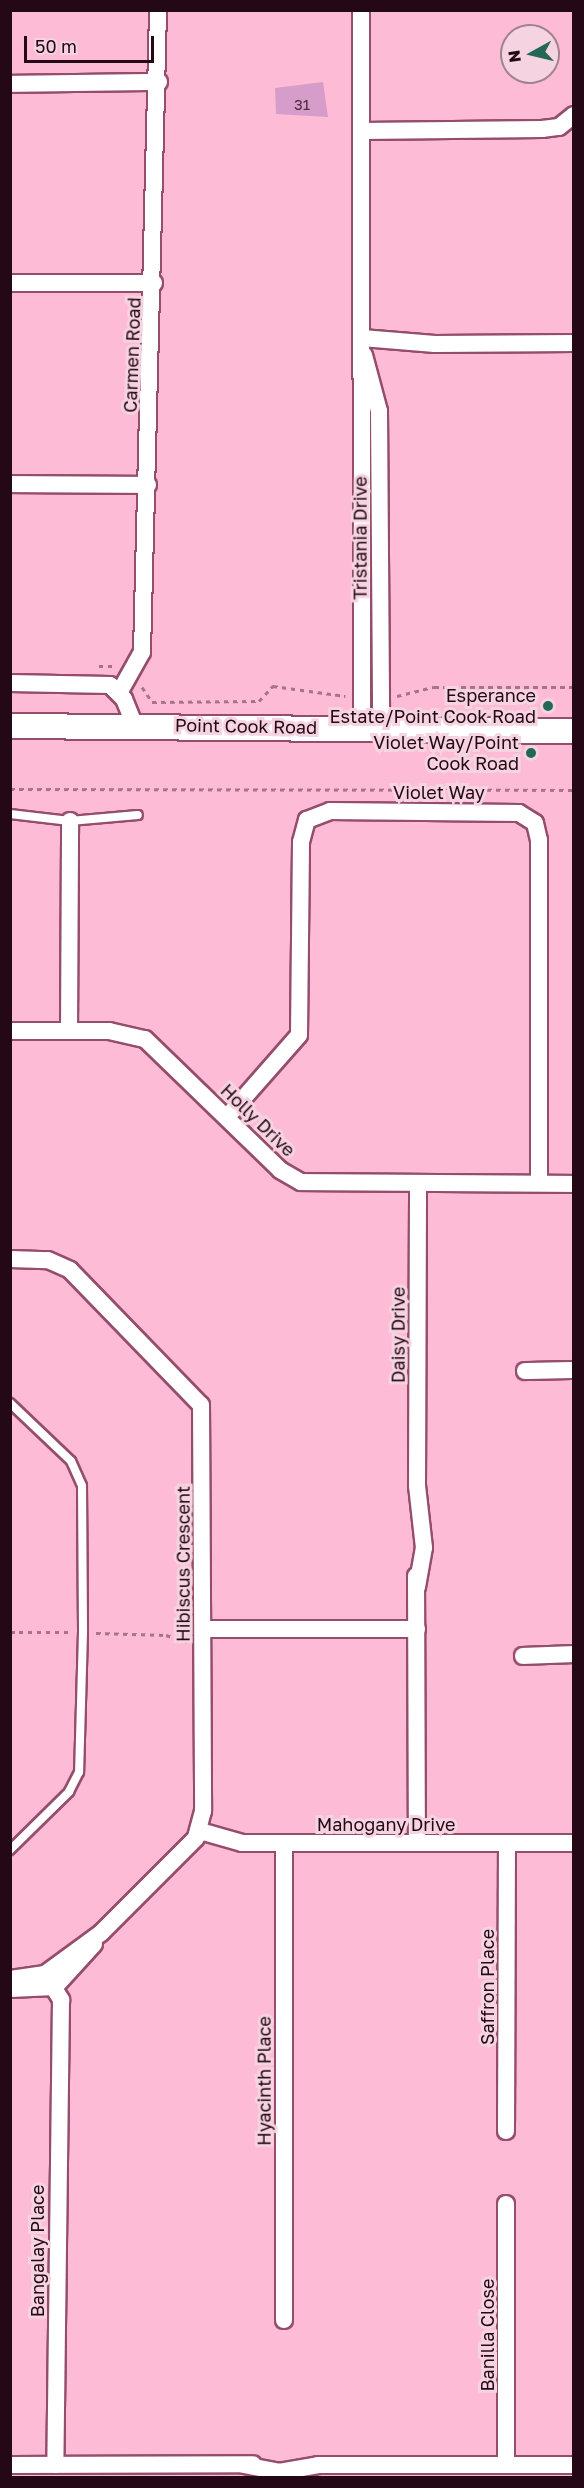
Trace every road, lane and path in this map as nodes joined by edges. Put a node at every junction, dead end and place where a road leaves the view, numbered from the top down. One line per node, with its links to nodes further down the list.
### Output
1 (158, 10): 3 (street, Carmen Road)
2 (361, 10): 6 (street, Tristania Drive)
3 (159, 82): 4 (street); 8 (street, Carmen Road)
4 (10, 84)
5 (573, 118): 6 (street)
6 (362, 131): 10 (street, Tristania Drive)
7 (10, 283): 8 (street)
8 (154, 283): 12 (street, Carmen Road)
9 (573, 343): 10 (street)
10 (362, 345): 18 (street, Tristania Drive); 19 (street, Tristania Drive)
11 (10, 484): 12 (street)
12 (148, 485): 14 (street, Carmen Road)
13 (93, 666): 14 (path)
14 (134, 675): 17 (street, Carmen Road); 18 (path)
15 (10, 683): 17 (street)
16 (573, 687): 19 (path)
17 (119, 693): 20 (street)
18 (363, 696): 22 (street, Tristania Drive)
19 (380, 696): 22 (street, Tristania Drive)
20 (134, 724): 21 (main road, Point Cook Road); 22 (main road, Point Cook Road)
21 (10, 726)
22 (371, 727): 23 (main road, Point Cook Road)
23 (573, 731)
24 (10, 789): 25 (path)
25 (573, 790)
26 (10, 814): 28 (lane)
27 (138, 815): 28 (lane)
28 (70, 821): 30 (street)
29 (10, 1031): 30 (street, Holly Drive)
30 (69, 1031): 31 (street, Holly Drive)
31 (227, 1117): 32 (street, Violet Way); 33 (street, Holly Drive)
32 (539, 1183): 33 (street, Holly Drive); 34 (street, Holly Drive)
33 (418, 1184): 40 (street, Daisy Drive)
34 (572, 1184)
35 (10, 1259): 39 (street, Hibiscus Crescent)
36 (573, 1370): 37 (street)
37 (525, 1371)
38 (10, 1403): 42 (lane)
39 (203, 1629): 40 (street); 43 (street, Hibiscus Crescent)
40 (417, 1629): 48 (street, Daisy Drive)
41 (10, 1632): 42 (path)
42 (83, 1632): 43 (path); 51 (lane)
43 (203, 1646): 46 (street, Hibiscus Crescent)
44 (573, 1654): 45 (street)
45 (523, 1656)
46 (200, 1830): 47 (street, Mahogany Drive); 53 (street)
47 (284, 1843): 48 (street, Mahogany Drive); 57 (street, Hyacinth Place)
48 (417, 1843): 49 (street, Mahogany Drive)
49 (507, 1843): 50 (street, Mahogany Drive); 55 (street, Saffron Place)
50 (573, 1843)
51 (10, 1850)
52 (10, 1978): 53 (street)
53 (49, 1983): 54 (street); 59 (street, Bangalay Place)
54 (10, 1989)
55 (506, 2131)
56 (506, 2204): 60 (street, Banilla Close)
57 (284, 2319)
58 (10, 2465): 59 (street)
59 (55, 2465): 60 (street)
60 (506, 2465): 61 (street)
61 (573, 2465)

